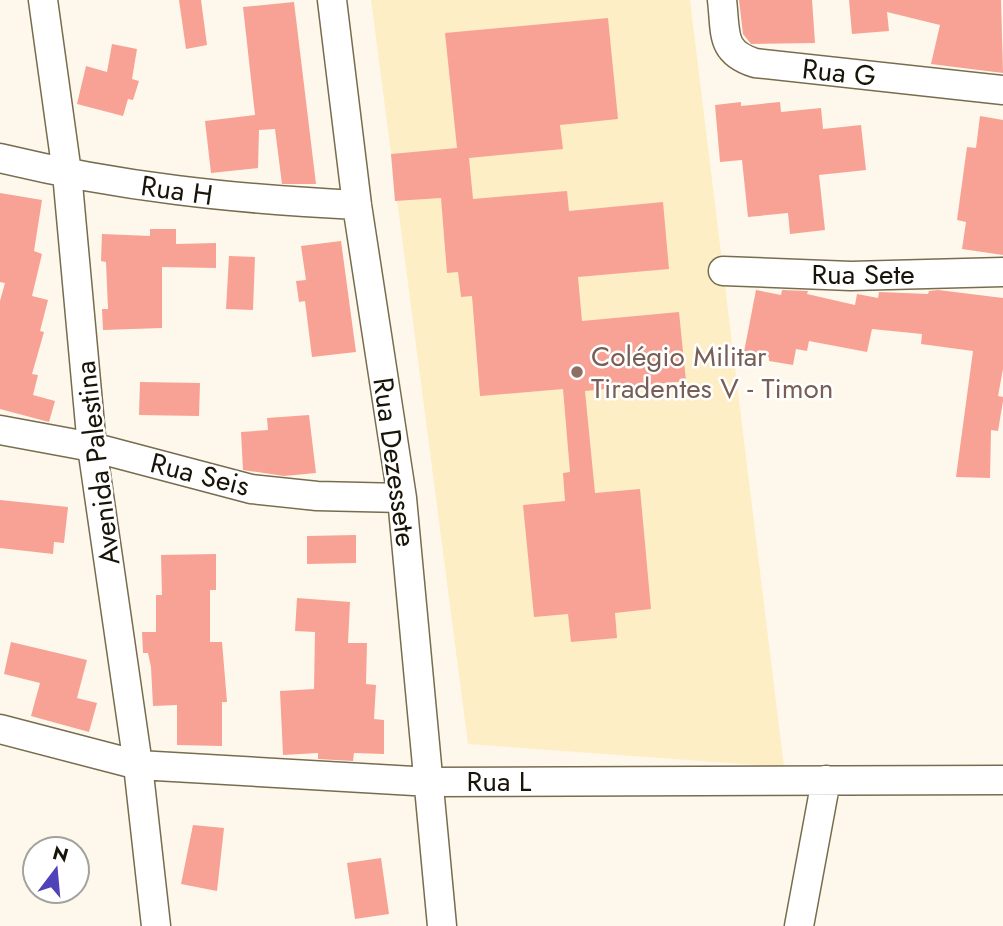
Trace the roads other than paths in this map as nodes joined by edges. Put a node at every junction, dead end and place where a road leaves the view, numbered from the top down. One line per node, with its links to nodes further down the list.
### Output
1 (43, 0): 6 (street, Avenida Palestina)
2 (332, 0): 7 (street, Rua Dezessete)
3 (722, 0): 4 (street, Rua G)
4 (1003, 90)
5 (0, 158): 6 (street, Rua H)
6 (66, 173): 7 (street, Rua H); 11 (street, Avenida Palestina)
7 (357, 205): 12 (street, Rua Dezessete)
8 (723, 271): 9 (street, Rua Sete)
9 (1003, 272)
10 (0, 430): 11 (street, Rua Seis)
11 (92, 447): 12 (street, Rua Seis); 14 (street, Avenida Palestina)
12 (402, 498): 17 (street, Rua Dezessete)
13 (0, 729): 14 (street, Rua L)
14 (138, 765): 17 (street, Rua L); 18 (street, Avenida Palestina)
15 (826, 780): 16 (street, Rua L); 17 (street, Rua L); 20 (street)
16 (1003, 780)
17 (430, 782): 19 (street, Rua Dezessete)
18 (156, 926)
19 (442, 926)
20 (799, 926)

